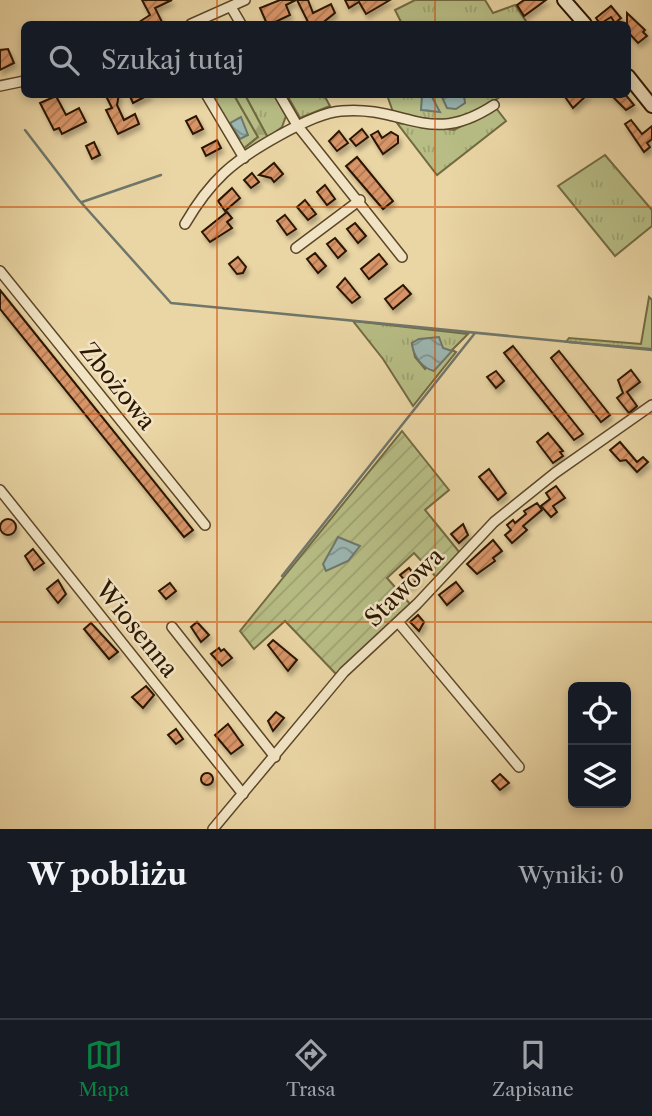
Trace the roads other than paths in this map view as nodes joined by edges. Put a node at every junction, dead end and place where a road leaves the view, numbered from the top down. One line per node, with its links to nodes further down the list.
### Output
1 (245, 0): 3 (street)
2 (564, 0): 6 (main road)
3 (232, 6): 4 (street); 5 (street)
4 (198, 21)
5 (240, 21)
6 (582, 21)
7 (631, 80): 13 (main road)
8 (21, 82): 9 (street)
9 (0, 86)
10 (207, 98): 15 (street)
11 (281, 98): 14 (street)
12 (494, 105): 14 (street)
13 (652, 106)
14 (297, 125): 15 (street); 16 (street)
15 (244, 158): 17 (street)
16 (360, 200): 18 (street); 19 (street)
17 (185, 224)
18 (296, 247)
19 (402, 257)
20 (0, 271): 23 (street, Zbożowa)
21 (652, 405): 24 (street, Stawowa)
22 (0, 490): 28 (street, Wiosenna)
23 (205, 526)
24 (398, 622): 26 (street, Stawowa); 27 (street)
25 (172, 627): 26 (street)
26 (275, 757): 28 (street, Stawowa)
27 (519, 767)
28 (243, 794): 29 (street, Stawowa)
29 (213, 829)

